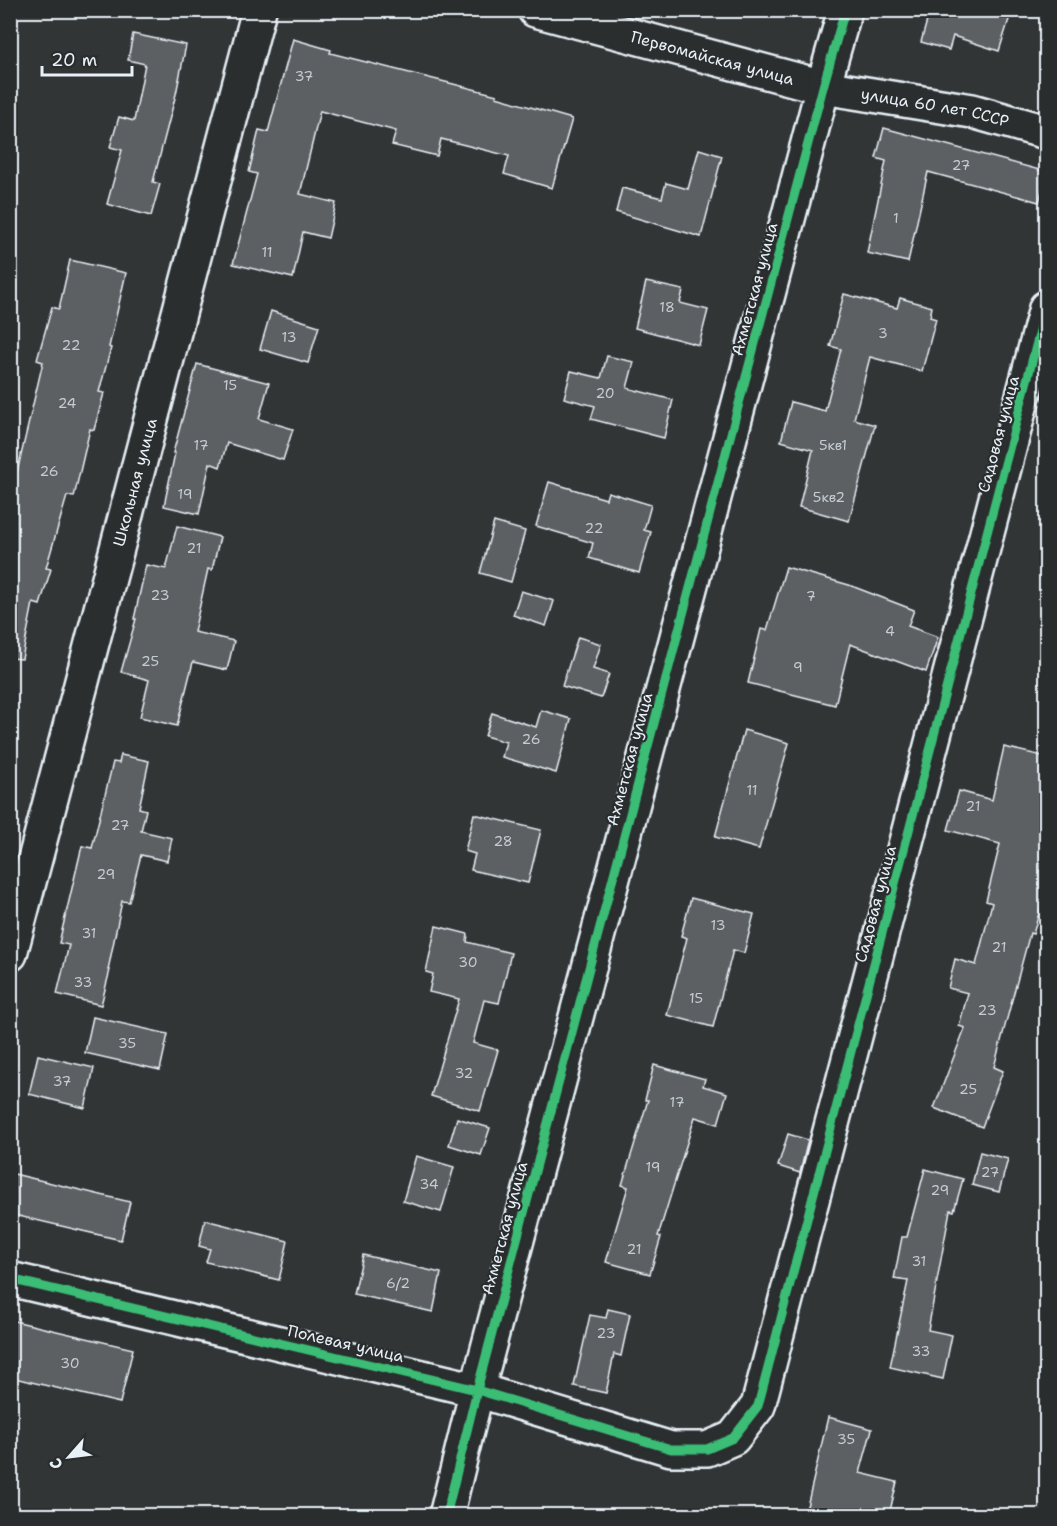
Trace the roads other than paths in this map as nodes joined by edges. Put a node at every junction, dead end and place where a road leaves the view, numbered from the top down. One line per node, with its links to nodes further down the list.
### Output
1 (259, 10): 7 (street, Школьная улица)
2 (535, 10): 4 (street, Первомайская улица)
3 (845, 10): 4 (street, Ахметская улица)
4 (823, 87): 5 (street, улица 60 лет СССР); 9 (street, Ахметская улица)
5 (1047, 132)
6 (1047, 308): 10 (street, Садовая улица)
7 (10, 954)
8 (10, 1279): 9 (street, Полевая улица)
9 (477, 1390): 10 (street, Полевая улица); 11 (street, Ахметская улица)
10 (671, 1449)
11 (446, 1515)

